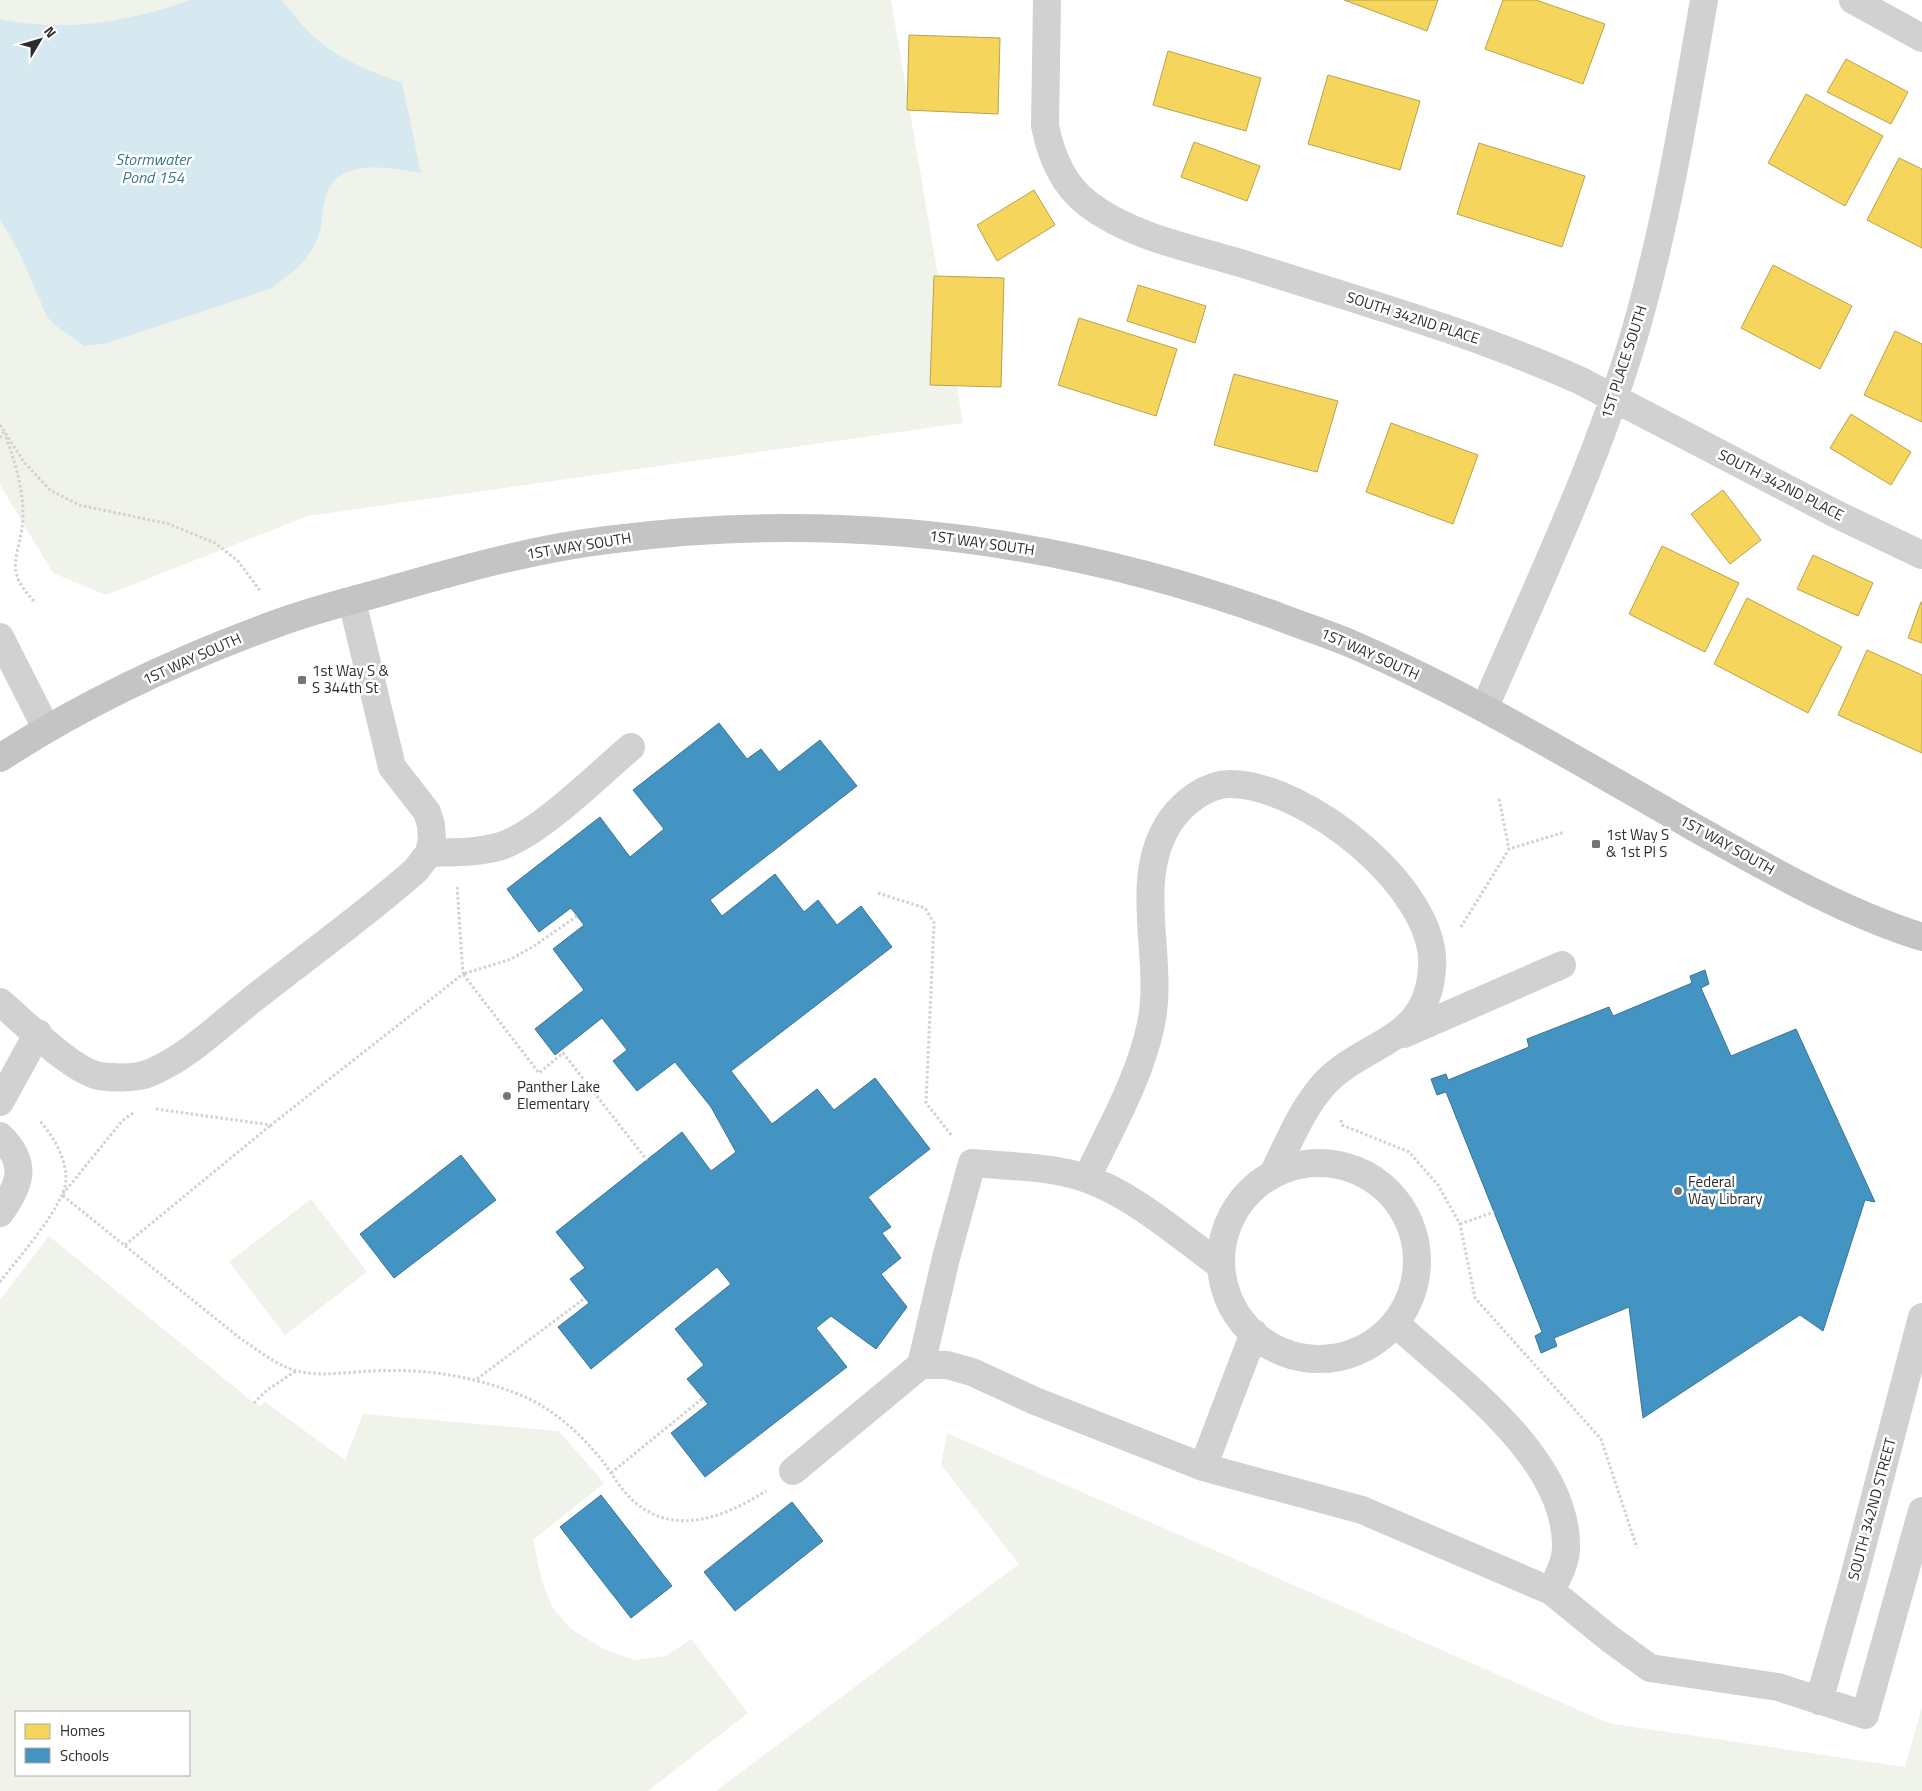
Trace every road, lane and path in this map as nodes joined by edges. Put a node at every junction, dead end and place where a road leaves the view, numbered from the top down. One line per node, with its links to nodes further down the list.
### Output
1 (1047, 0): 5 (street, SOUTH 342ND PLACE)
2 (1704, 0): 5 (street, 1ST PLACE SOUTH)
3 (1853, 0): 4 (street)
4 (1922, 38)
5 (1613, 398): 9 (street, SOUTH 342ND PLACE); 14 (street, 1ST PLACE SOUTH)
6 (0, 425): 7 (path)
7 (4, 432): 8 (path); 11 (path); 12 (path)
8 (0, 438)
9 (1922, 555)
10 (352, 600): 12 (main road, 1ST WAY SOUTH); 14 (main road, 1ST WAY SOUTH); 22 (street)
11 (36, 603)
12 (282, 621): 15 (main road, 1ST WAY SOUTH)
13 (0, 637): 15 (street)
14 (1485, 707): 26 (main road, 1ST WAY SOUTH)
15 (46, 728): 17 (main road, 1ST WAY SOUTH)
16 (631, 747): 21 (street)
17 (0, 758)
18 (1500, 799): 20 (path)
19 (1566, 832): 20 (path)
20 (1509, 849): 25 (path)
21 (457, 852): 22 (street); 28 (path)
22 (428, 853): 30 (street)
23 (878, 893): 39 (path)
24 (577, 916): 28 (path)
25 (1458, 932)
26 (1922, 937)
27 (1562, 965): 31 (street)
28 (462, 974): 36 (path); 38 (path)
29 (0, 1002): 30 (street)
30 (38, 1033): 32 (street)
31 (1396, 1037): 40 (street); 41 (street)
32 (0, 1102)
33 (152, 1109): 36 (path)
34 (136, 1111): 45 (path)
35 (1339, 1117): 44 (path)
36 (271, 1125): 45 (path)
37 (0, 1136): 43 (street)
38 (647, 1160)
39 (972, 1163): 41 (street); 51 (street)
40 (1273, 1174): 46 (street); 49 (street)
41 (1087, 1178): 46 (street)
42 (1494, 1212): 44 (path)
43 (0, 1213)
44 (1460, 1224): 60 (path)
45 (124, 1245): 52 (path)
46 (1221, 1266): 50 (street)
47 (585, 1298): 53 (path)
48 (1922, 1316): 62 (street, SOUTH 342ND STREET)
49 (1395, 1323): 50 (street); 61 (street)
50 (1254, 1333): 56 (street)
51 (921, 1365): 56 (street); 57 (street)
52 (296, 1371): 53 (path); 55 (path)
53 (477, 1380): 58 (path)
54 (703, 1398): 58 (path)
55 (254, 1402)
56 (1203, 1467): 61 (street)
57 (793, 1471): 58 (path)
58 (611, 1473)
59 (1922, 1511): 62 (street)
60 (1637, 1548)
61 (1551, 1591): 62 (street)
62 (1819, 1701)

